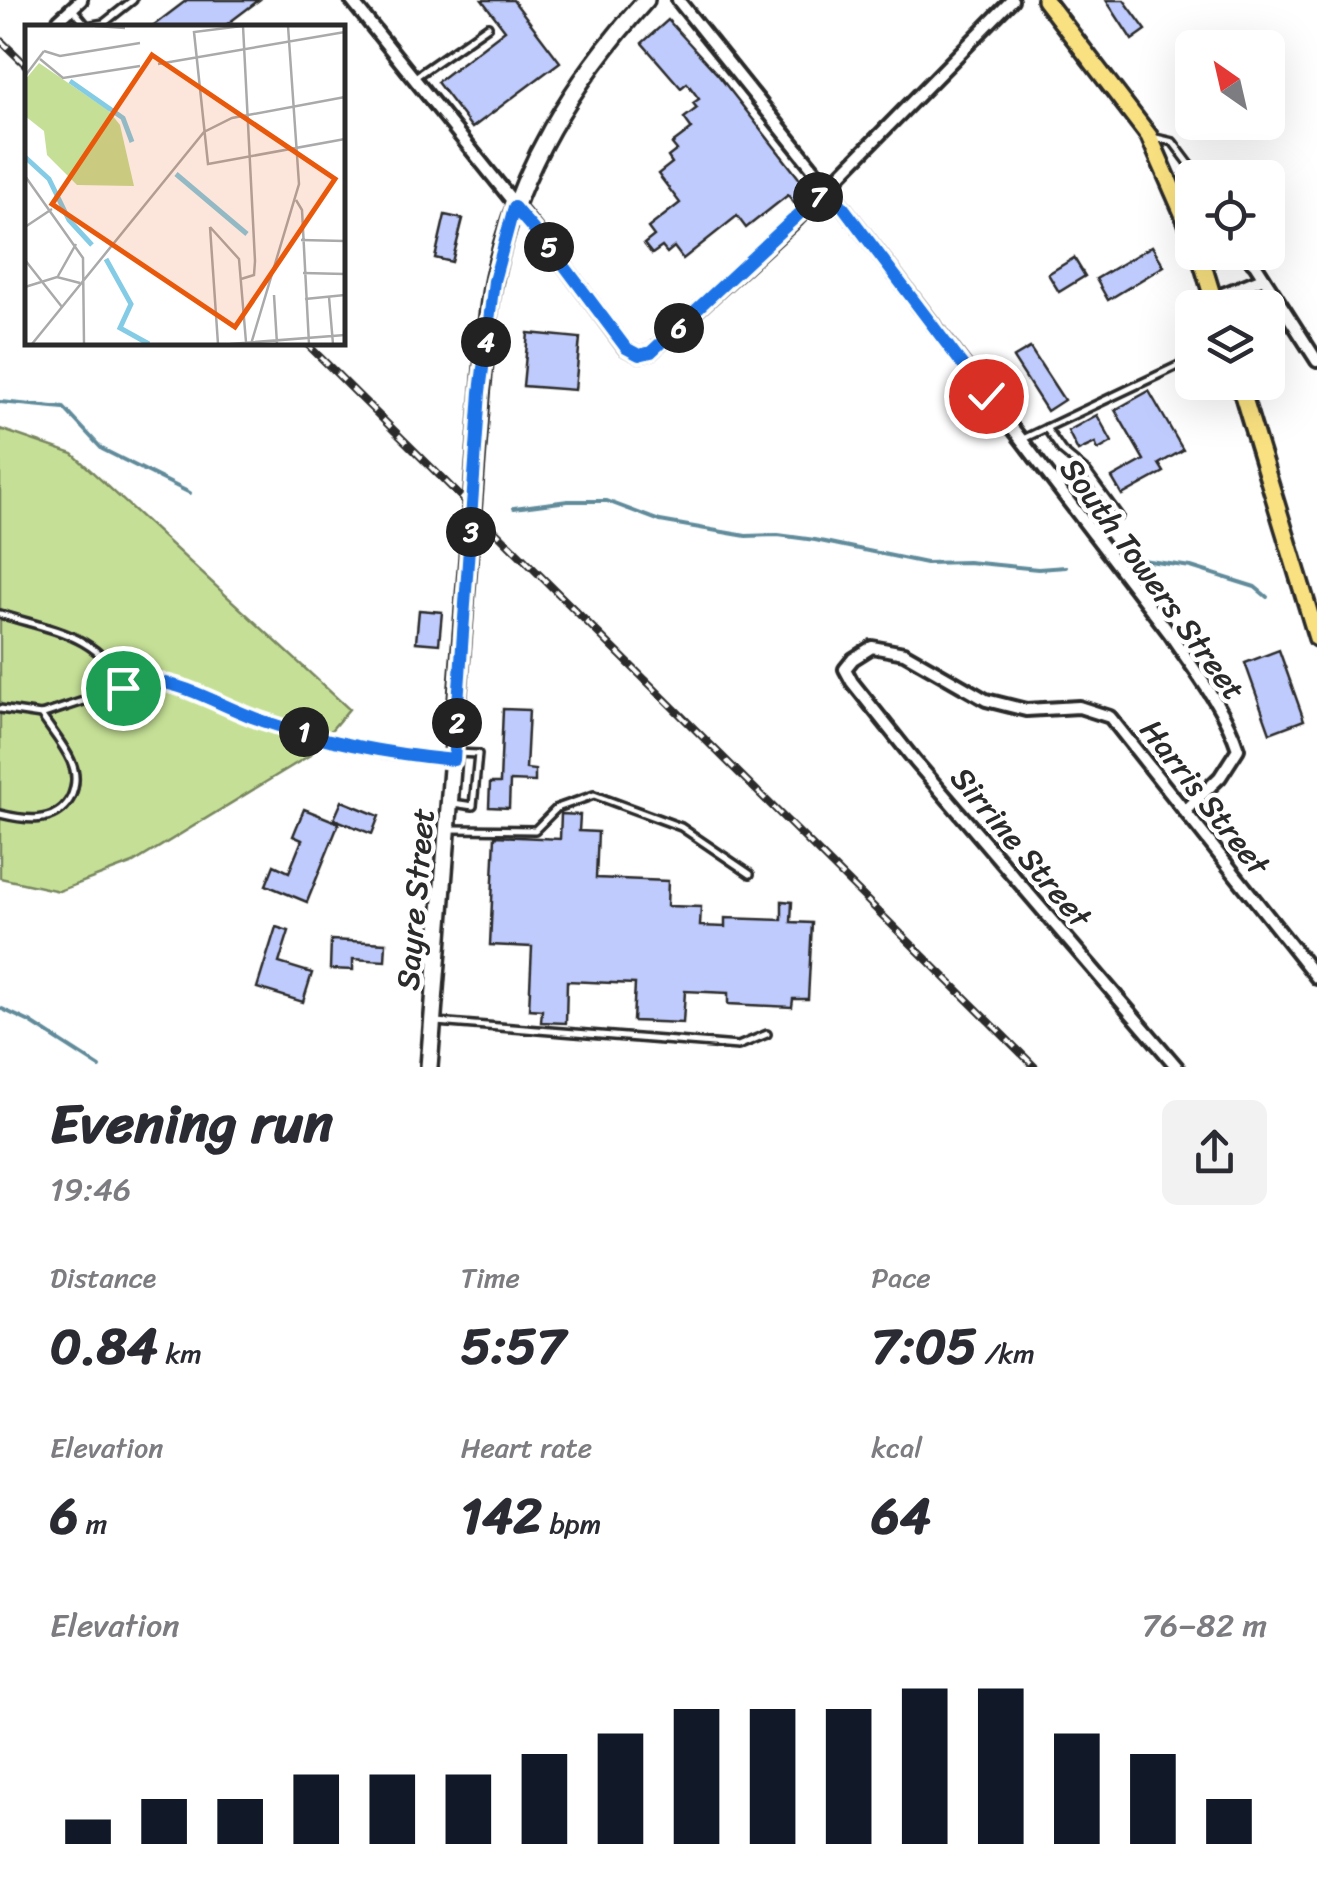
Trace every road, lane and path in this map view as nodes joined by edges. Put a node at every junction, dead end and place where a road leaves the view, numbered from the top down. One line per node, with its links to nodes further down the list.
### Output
1 (134, 0): 9 (lane)
2 (351, 0): 11 (street)
3 (646, 0): 16 (main road, Sayre Street)
4 (678, 0): 14 (street, South Towers Street)
5 (1012, 0): 14 (street)
6 (1045, 0): 12 (main road)
7 (77, 4): 8 (street)
8 (59, 20)
9 (98, 25)
10 (488, 26): 11 (lane)
11 (412, 78): 16 (street)
12 (1149, 136): 13 (lane); 15 (main road)
13 (1186, 160)
14 (828, 187): 16 (street); 24 (street, South Towers Street)
15 (1175, 195)
16 (514, 207): 32 (main road, Sayre Street)
17 (1257, 270): 18 (street)
18 (1263, 278): 19 (street); 20 (street)
19 (1239, 290)
20 (1317, 361)
21 (1175, 367): 23 (lane)
22 (1244, 400): 27 (main road)
23 (1046, 428): 24 (lane); 25 (lane)
24 (1020, 440): 34 (street, South Towers Street)
25 (1119, 516)
26 (0, 614): 29 (lane)
27 (1317, 638)
28 (858, 656): 34 (street, Harris Street); 42 (street, Sirrine Street)
29 (123, 688): 31 (lane); 32 (lane)
30 (0, 709): 31 (lane)
31 (42, 715): 35 (lane)
32 (454, 757): 33 (main road, Sayre Street); 33 (lane)
33 (450, 803): 36 (main road, Sayre Street)
34 (1186, 810): 38 (street, Harris Street)
35 (0, 814)
36 (448, 829): 37 (lane); 39 (main road, Sayre Street)
37 (750, 874)
38 (1317, 978)
39 (433, 1022): 40 (lane); 41 (main road, Sayre Street)
40 (767, 1034)
41 (430, 1067)
42 (1177, 1067)

